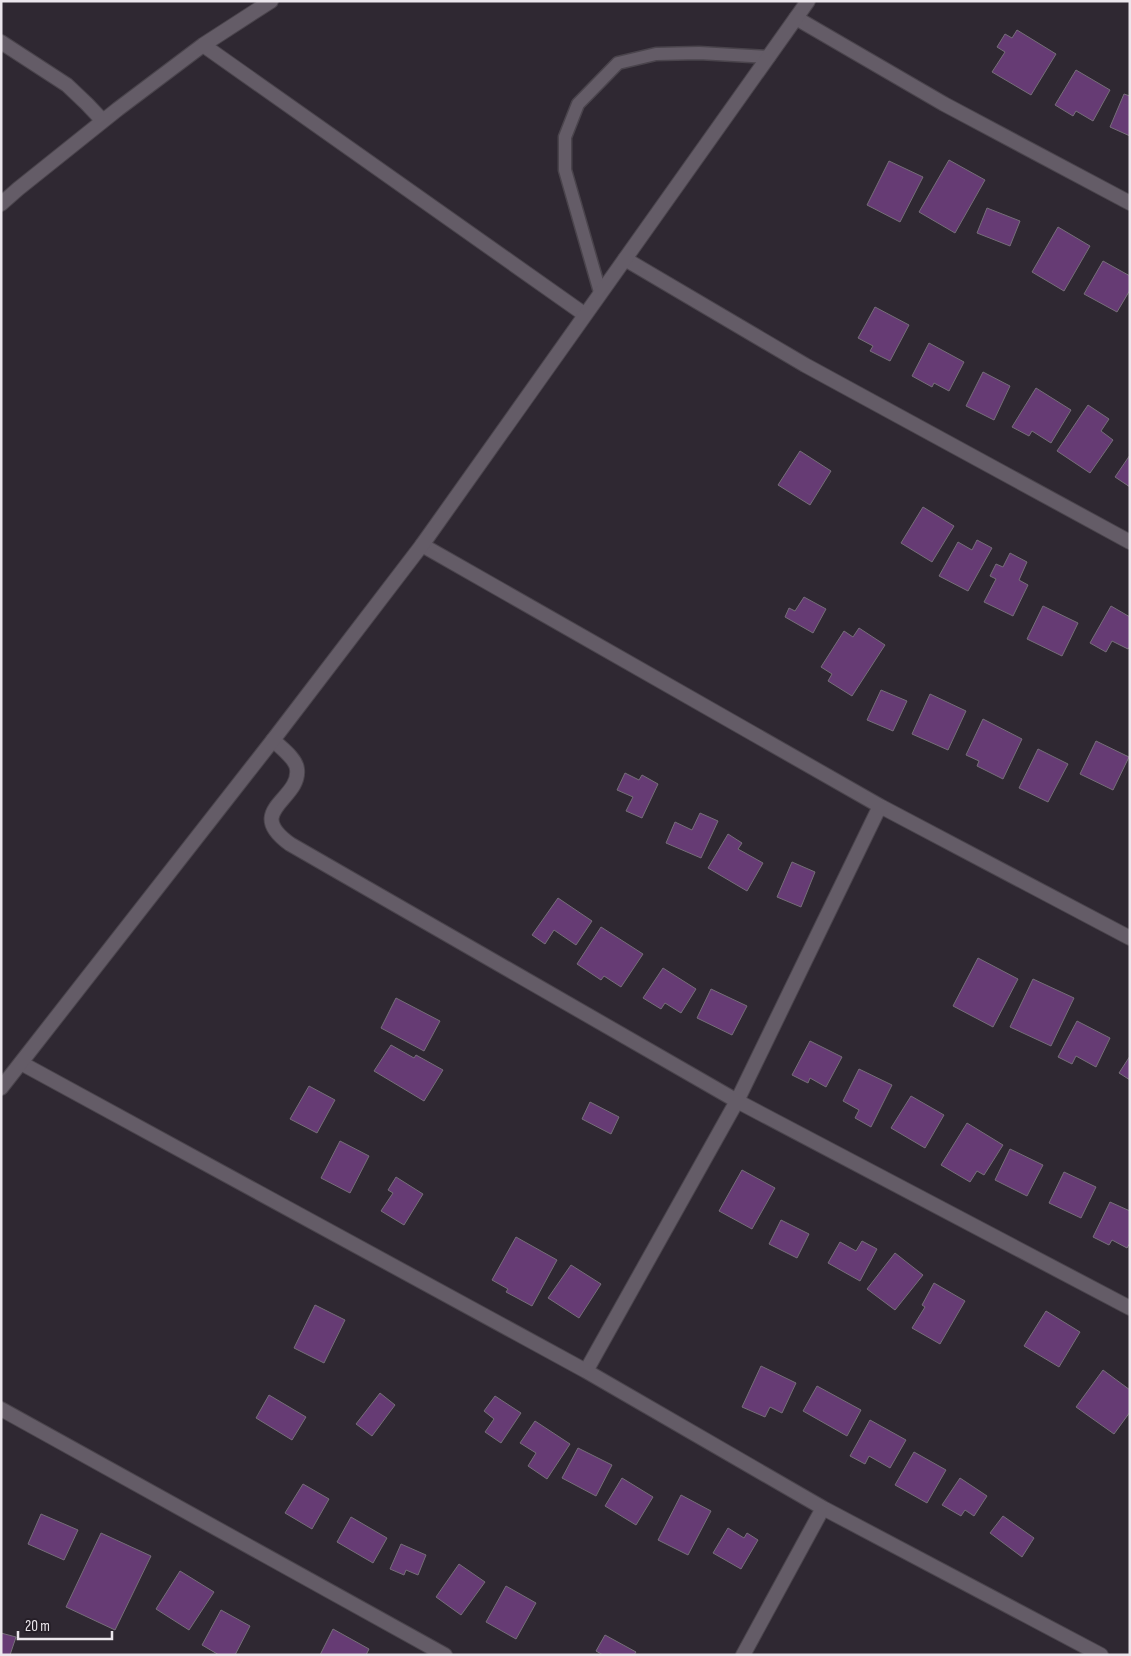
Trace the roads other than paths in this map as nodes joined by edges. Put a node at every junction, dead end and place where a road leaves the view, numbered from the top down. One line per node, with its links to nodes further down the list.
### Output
1 (271, 1): 5 (street)
2 (808, 1): 3 (street)
3 (796, 18): 6 (street); 8 (street)
4 (1, 42): 7 (street)
5 (203, 45): 7 (street); 12 (street)
6 (769, 57): 10 (street); 11 (lane)
7 (103, 121): 9 (street)
8 (1130, 203)
9 (1, 204)
10 (625, 259): 11 (street); 13 (street)
11 (600, 292): 12 (street)
12 (584, 314): 14 (street)
13 (1130, 542)
14 (422, 545): 15 (street); 16 (street)
15 (273, 740): 18 (street); 20 (street)
16 (880, 806): 17 (street); 20 (street)
17 (1130, 938)
18 (20, 1063): 19 (street); 22 (street)
19 (1, 1088)
20 (736, 1101): 21 (street); 22 (street)
21 (1130, 1308)
22 (586, 1371): 24 (street)
23 (1, 1410): 25 (street)
24 (823, 1508): 26 (street); 27 (street)
25 (444, 1655)
26 (743, 1655)
27 (1101, 1655)

